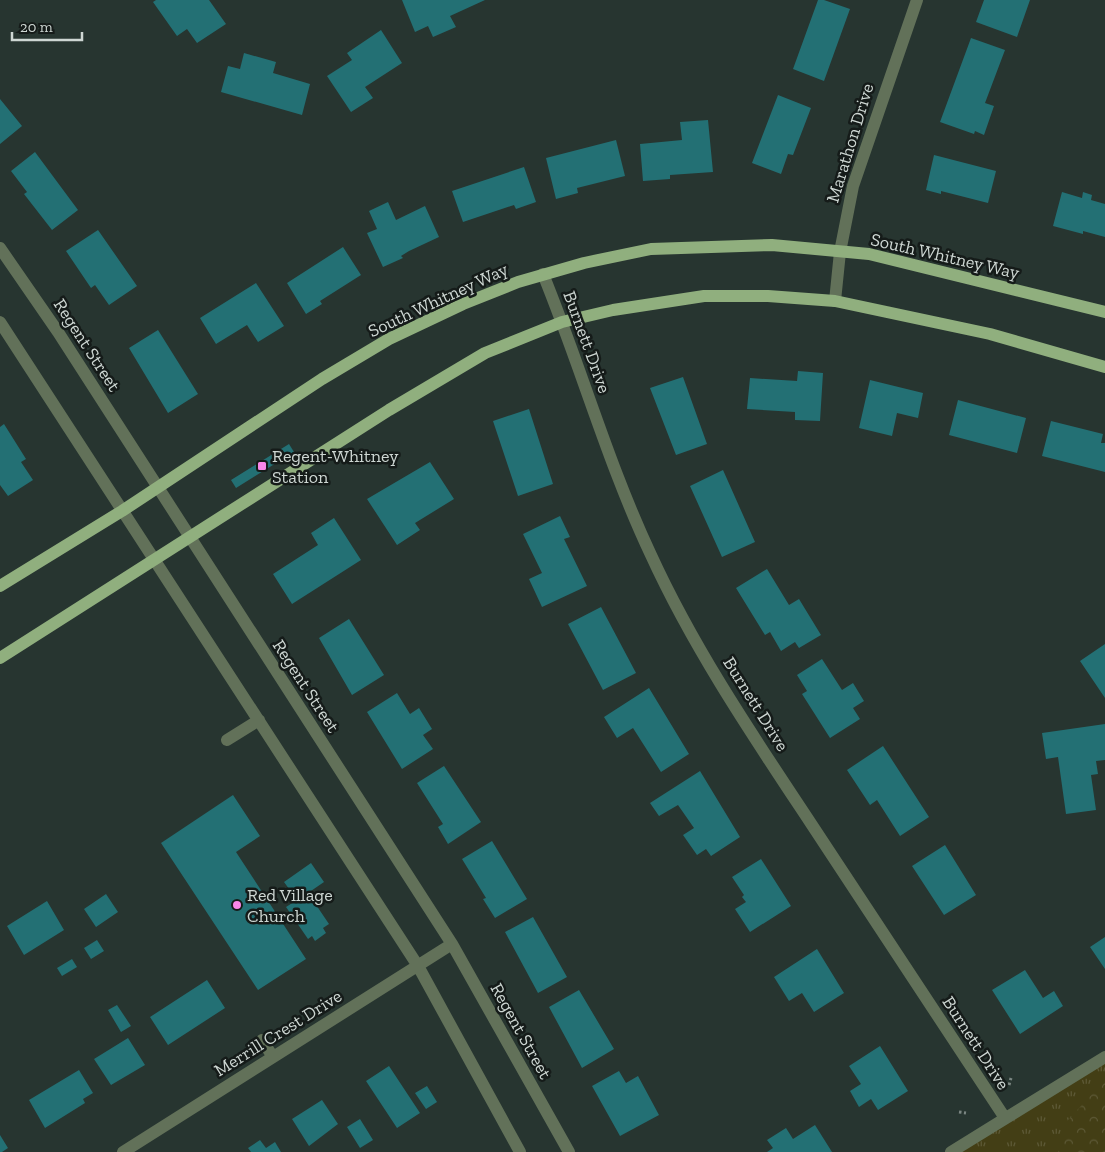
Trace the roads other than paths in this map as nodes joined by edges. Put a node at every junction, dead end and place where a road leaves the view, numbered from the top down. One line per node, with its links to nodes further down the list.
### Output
1 (917, 0): 3 (street, Marathon Drive)
2 (0, 248): 10 (street, Regent Street)
3 (840, 252): 4 (main road, South Whitney Way); 5 (street, Marathon Drive); 6 (main road, South Whitney Way)
4 (543, 274): 8 (street, Burnett Drive); 10 (main road, South Whitney Way)
5 (835, 301): 8 (main road); 9 (main road)
6 (1105, 312)
7 (0, 322): 11 (street)
8 (562, 322): 12 (main road); 23 (street, Burnett Drive)
9 (1105, 367)
10 (158, 487): 11 (main road, South Whitney Way); 12 (street, Regent Street)
11 (122, 511): 13 (street); 14 (main road, South Whitney Way)
12 (189, 538): 13 (main road); 18 (street, Regent Street)
13 (155, 561): 15 (main road); 16 (street)
14 (0, 586)
15 (0, 658)
16 (258, 720): 17 (street); 19 (street)
17 (227, 740)
18 (452, 944): 19 (street, Merrill Crest Drive); 26 (street, Regent Street)
19 (418, 966): 22 (street, Merrill Crest Drive); 25 (street)
20 (262, 1040): 22 (street)
21 (1105, 1056): 23 (street)
22 (273, 1057): 24 (street, Merrill Crest Drive)
23 (1004, 1118): 27 (street)
24 (123, 1152)
25 (520, 1152)
26 (569, 1152)
27 (951, 1152)

